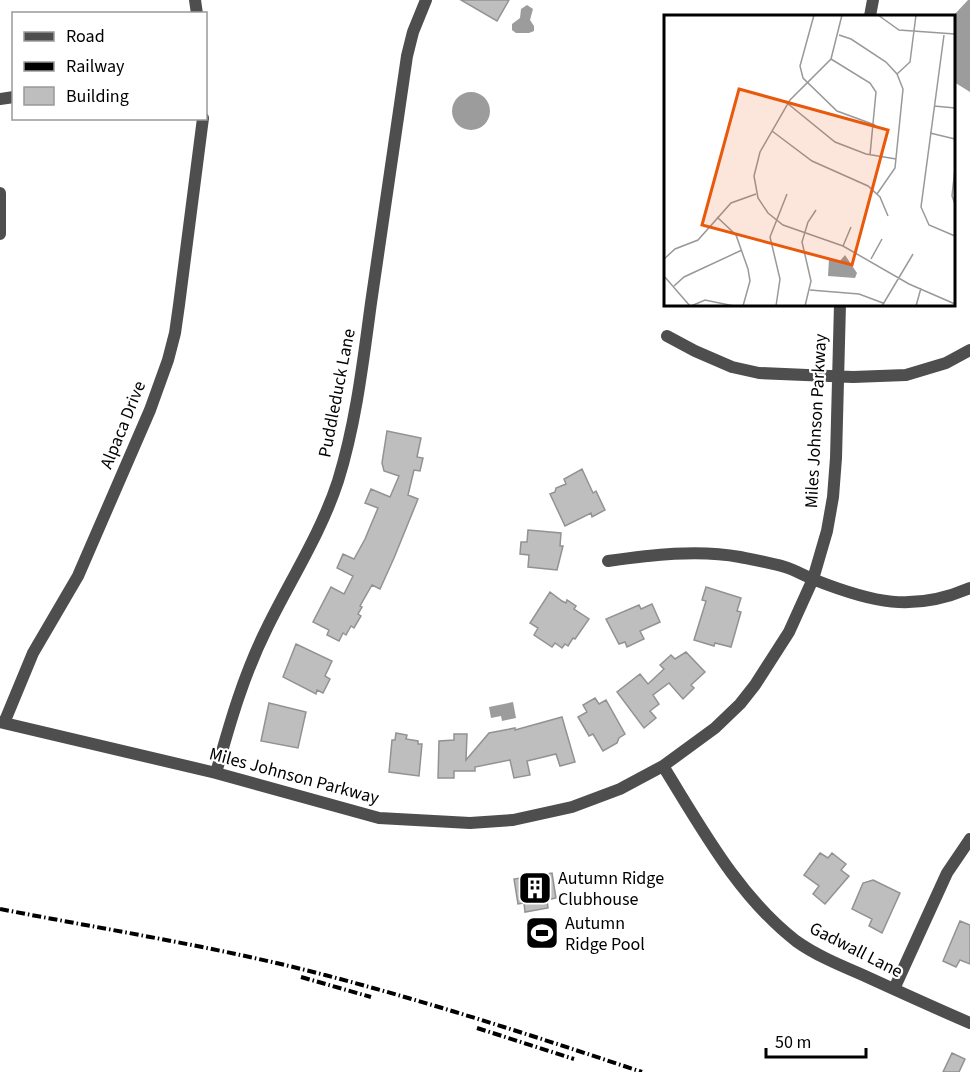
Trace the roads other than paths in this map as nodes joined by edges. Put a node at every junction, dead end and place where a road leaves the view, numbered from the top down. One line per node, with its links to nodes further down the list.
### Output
1 (426, 0): 16 (street, Puddleduck Lane)
2 (873, 0): 3 (street)
3 (870, 15)
4 (203, 120): 14 (street, Alpaca Drive)
5 (0, 193): 6 (street)
6 (0, 234)
7 (840, 306): 10 (street, Miles Johnson Parkway)
8 (667, 336): 10 (street)
9 (970, 350): 10 (street)
10 (838, 376): 12 (street, Miles Johnson Parkway)
11 (608, 561): 12 (street)
12 (813, 579): 13 (street); 15 (street, Miles Johnson Parkway)
13 (970, 588)
14 (2, 723): 16 (street, Miles Johnson Parkway)
15 (663, 766): 16 (street, Miles Johnson Parkway); 18 (street, Gadwall Lane)
16 (216, 773)
17 (970, 839): 18 (street)
18 (894, 989): 19 (street, Gadwall Lane)
19 (970, 1023)

